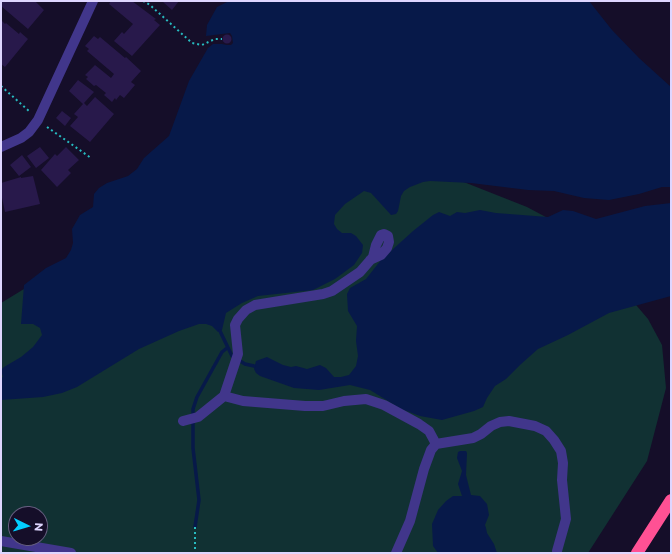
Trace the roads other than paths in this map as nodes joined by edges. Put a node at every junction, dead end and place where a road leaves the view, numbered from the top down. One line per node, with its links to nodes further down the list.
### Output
1 (93, 1): 2 (street)
2 (1, 147)
3 (370, 260): 4 (street)
4 (224, 396): 5 (street); 6 (street)
5 (190, 420)
6 (436, 444): 9 (street); 11 (street)
7 (671, 500): 12 (highway)
8 (1, 542): 10 (street)
9 (557, 551)
10 (71, 553)
11 (396, 553)
12 (637, 553)

